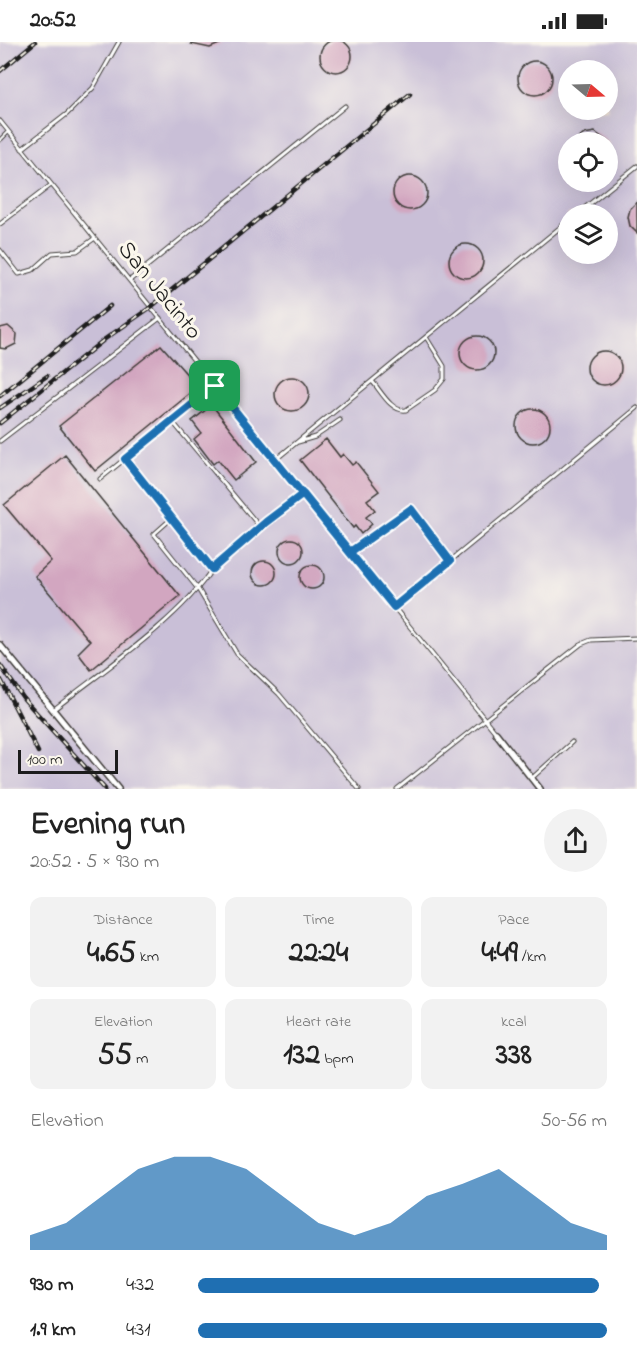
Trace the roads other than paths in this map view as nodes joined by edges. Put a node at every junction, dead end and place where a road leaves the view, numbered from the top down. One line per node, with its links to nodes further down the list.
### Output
1 (119, 42): 6 (lane)
2 (345, 106): 14 (lane)
3 (0, 121): 4 (lane, San Jacinto)
4 (8, 132): 5 (lane); 6 (lane, San Jacinto)
5 (0, 140)
6 (22, 149): 8 (lane, San Jacinto)
7 (637, 166): 9 (lane)
8 (51, 184): 10 (lane); 12 (lane, San Jacinto)
9 (590, 204)
10 (0, 224)
11 (558, 229): 16 (lane)
12 (95, 238): 13 (lane); 14 (lane, San Jacinto)
13 (0, 250)
14 (130, 280): 15 (lane, San Jacinto)
15 (160, 318): 18 (lane, San Jacinto); 22 (lane)
16 (426, 337): 17 (lane); 17 (lane)
17 (372, 381): 23 (lane)
18 (215, 386): 21 (lane); 25 (lane, San Jacinto)
19 (637, 408): 31 (lane)
20 (340, 420): 23 (lane)
21 (172, 421): 24 (lane); 29 (lane)
22 (0, 441)
23 (296, 443): 25 (lane)
24 (125, 459): 26 (lane); 28 (lane)
25 (275, 460): 27 (lane, San Jacinto)
26 (100, 479)
27 (303, 494): 29 (lane); 30 (lane, San Jacinto)
28 (172, 518): 32 (lane); 33 (lane)
29 (260, 527): 32 (lane)
30 (350, 552): 31 (lane); 34 (lane, San Jacinto)
31 (450, 561): 34 (lane)
32 (212, 569): 33 (lane)
33 (198, 589): 37 (lane); 43 (lane)
34 (394, 607): 38 (lane, San Jacinto)
35 (637, 638): 38 (lane)
36 (0, 645): 37 (street)
37 (53, 710): 42 (street)
38 (484, 718): 39 (lane, San Jacinto); 44 (lane)
39 (496, 733): 41 (street)
40 (572, 742): 41 (lane)
41 (532, 778): 45 (street)
42 (118, 789)
43 (359, 789)
44 (397, 789)
45 (540, 789)

